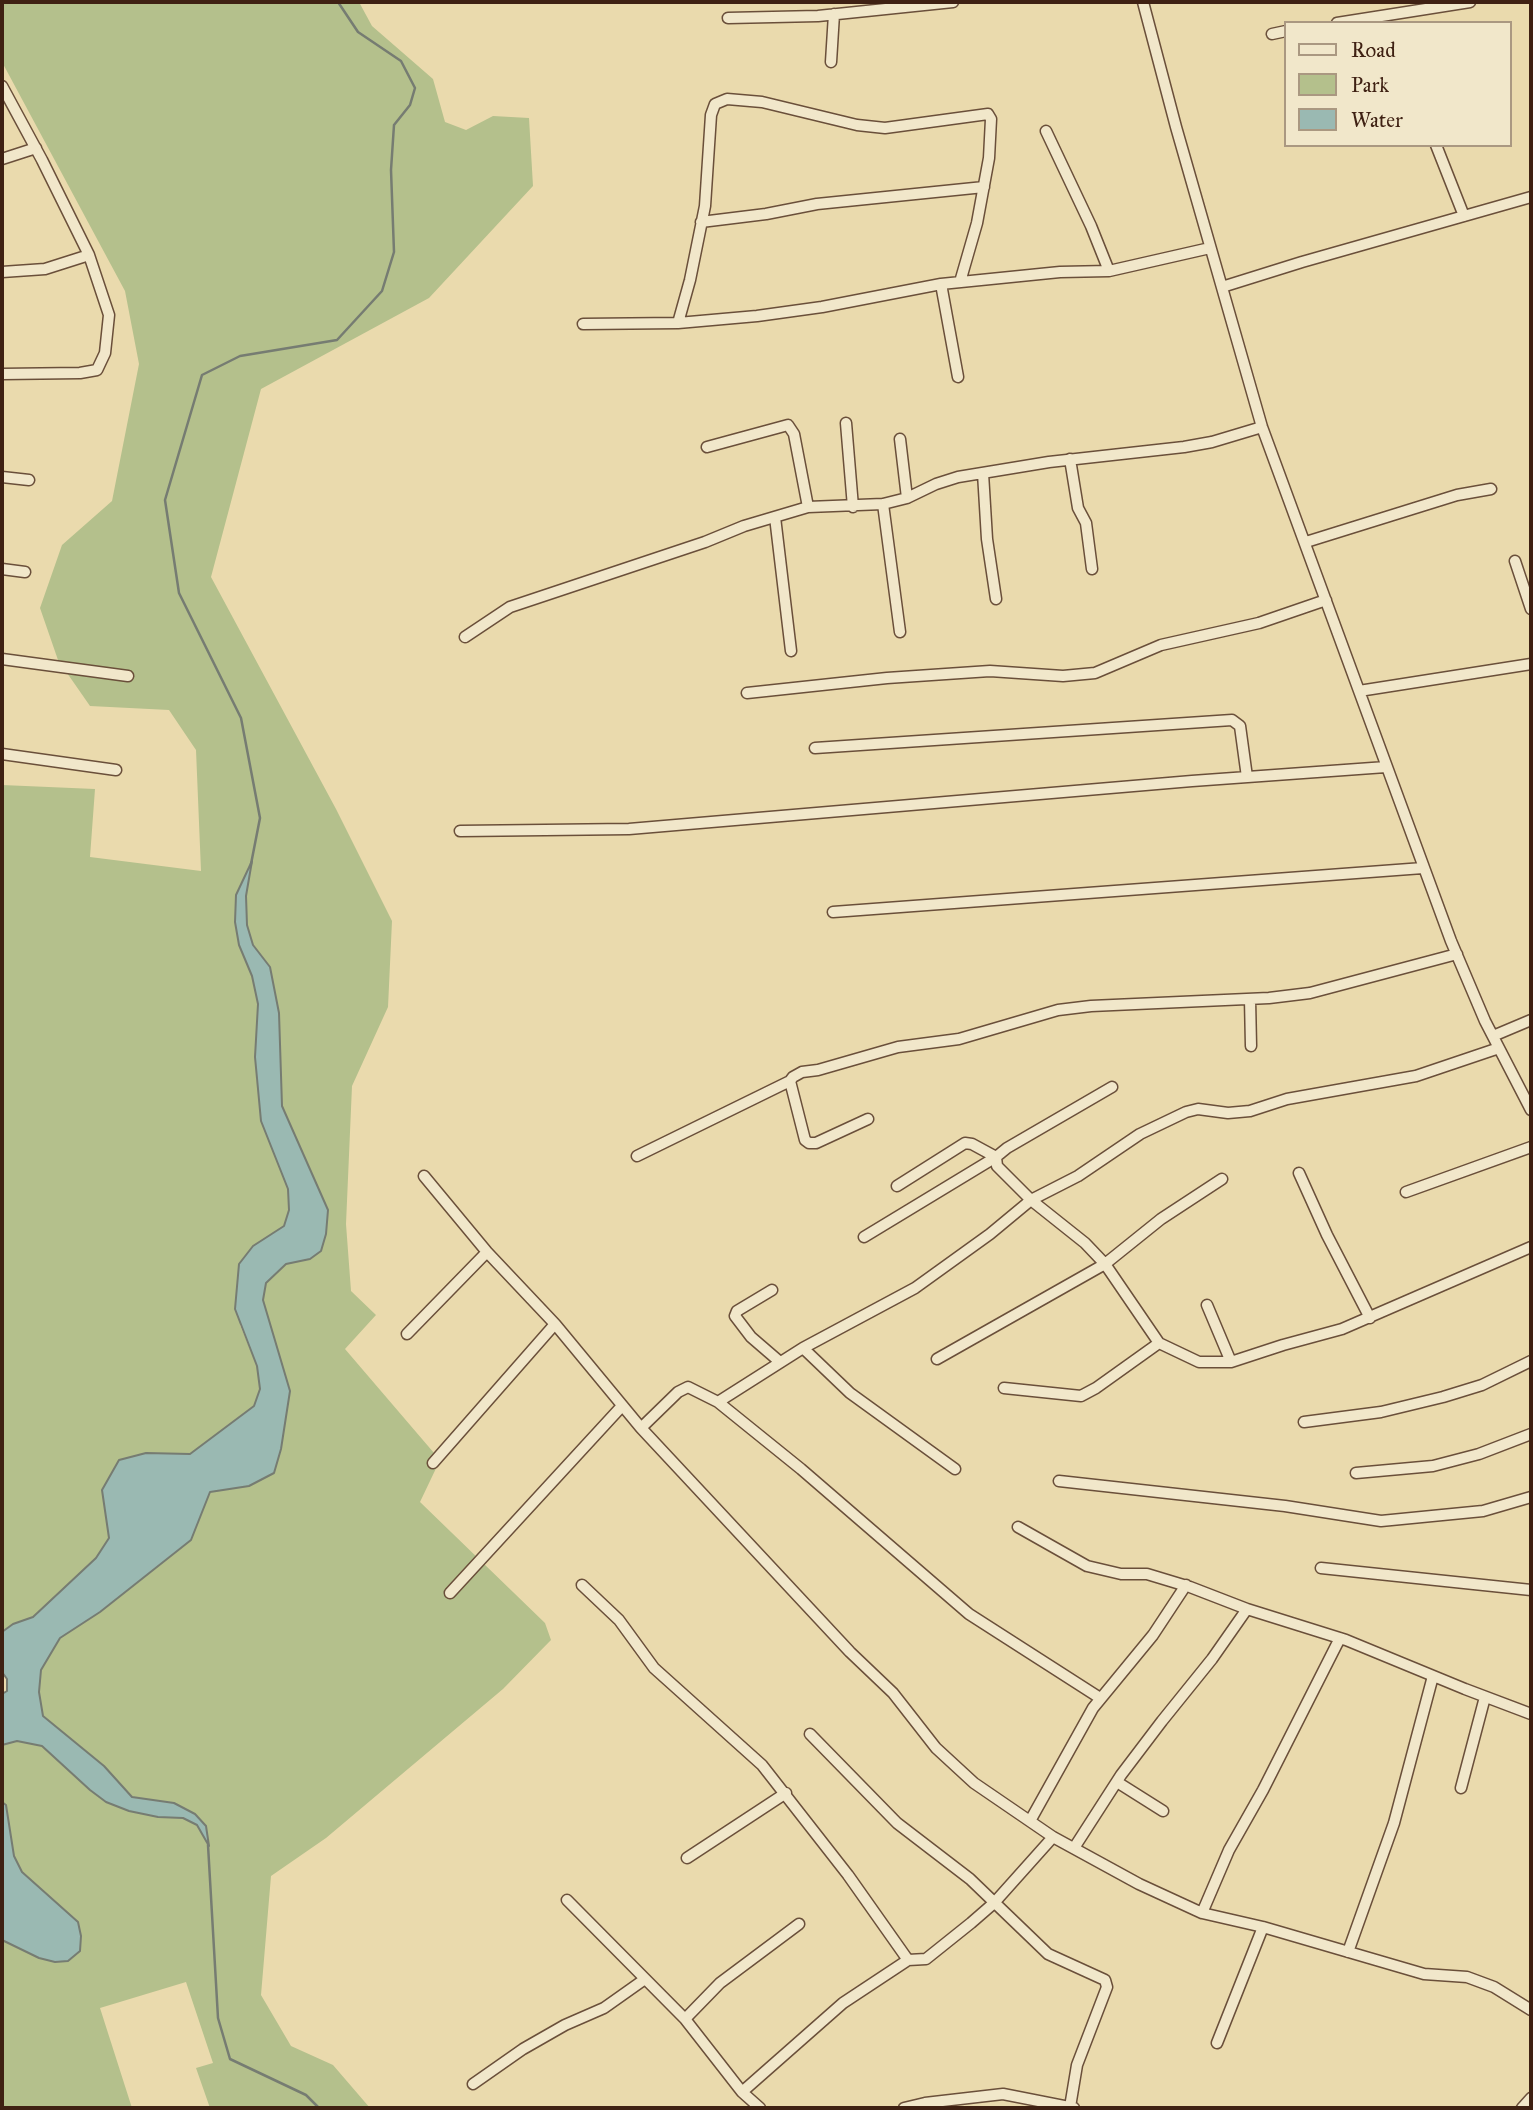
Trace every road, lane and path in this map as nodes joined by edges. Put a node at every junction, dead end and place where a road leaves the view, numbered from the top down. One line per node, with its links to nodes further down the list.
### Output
1 (953, 2): 4 (street)
2 (1143, 2): 19 (street)
3 (1469, 2): 6 (street)
4 (834, 14): 5 (street); 9 (street)
5 (728, 18)
6 (1350, 21)
7 (1284, 31): 8 (street)
8 (1272, 34)
9 (831, 62)
10 (2, 86): 13 (street)
11 (1045, 131): 21 (street)
12 (1438, 147): 17 (street)
13 (36, 148): 14 (street); 20 (street)
14 (2, 159)
15 (984, 187): 18 (street); 18 (street); 23 (street)
16 (1531, 197): 17 (street)
17 (1464, 216): 25 (street)
18 (701, 222): 26 (street)
19 (1210, 248): 21 (street); 25 (street)
20 (89, 255): 22 (street); 28 (street)
21 (1109, 271): 23 (street)
22 (2, 272)
23 (960, 282): 24 (street)
24 (942, 284): 26 (street); 29 (street)
25 (1222, 287): 31 (street)
26 (678, 323): 27 (street)
27 (583, 324)
28 (2, 374)
29 (958, 377)
30 (846, 423): 42 (street)
31 (1262, 427): 34 (street); 44 (street)
32 (900, 439): 39 (street)
33 (707, 447): 41 (street)
34 (1070, 459): 35 (street); 47 (street)
35 (983, 473): 39 (street); 49 (street)
36 (2, 477): 37 (street)
37 (29, 480)
38 (1491, 489): 44 (street)
39 (907, 498): 40 (street)
40 (883, 503): 42 (street); 52 (street)
41 (808, 507): 42 (street); 43 (street)
42 (853, 507)
43 (775, 517): 53 (street); 54 (street)
44 (1306, 542): 50 (street)
45 (1515, 561): 51 (street)
46 (2, 569): 48 (street)
47 (1092, 569)
48 (25, 572)
49 (996, 599)
50 (1326, 600): 58 (street); 59 (street)
51 (1531, 609)
52 (900, 632)
53 (466, 637)
54 (791, 651)
55 (2, 659): 57 (street)
56 (1531, 664): 58 (street)
57 (128, 676)
58 (1359, 691): 62 (street)
59 (747, 693)
60 (815, 748): 64 (street)
61 (2, 754): 63 (street)
62 (1387, 767): 64 (street); 66 (street)
63 (116, 770)
64 (1247, 777): 65 (street)
65 (460, 831)
66 (1423, 868): 67 (street); 68 (street)
67 (833, 912)
68 (1457, 954): 69 (street); 71 (street)
69 (1250, 999): 72 (street); 74 (street)
70 (1531, 1020): 71 (street)
71 (1493, 1036): 73 (street)
72 (1251, 1046)
73 (1499, 1048): 76 (street); 86 (street)
74 (790, 1081): 77 (street); 79 (street)
75 (1112, 1087): 80 (street)
76 (1531, 1107)
77 (868, 1119)
78 (1531, 1147): 85 (street)
79 (637, 1156)
80 (996, 1157): 84 (street); 86 (street); 87 (street)
81 (1299, 1173): 93 (street)
82 (424, 1176): 89 (street)
83 (1222, 1179): 90 (street)
84 (897, 1186)
85 (1406, 1192)
86 (1031, 1200): 90 (street); 97 (street)
87 (864, 1237)
88 (1531, 1247): 93 (street)
89 (487, 1252): 94 (street); 95 (street)
90 (1105, 1264): 96 (street); 98 (street)
91 (772, 1290): 100 (street)
92 (1207, 1305): 101 (street)
93 (1370, 1318): 101 (street)
94 (555, 1324): 104 (street); 108 (street)
95 (407, 1334)
96 (1159, 1343): 101 (street); 102 (street)
97 (803, 1348): 100 (street); 109 (street)
98 (937, 1359)
99 (1531, 1361): 105 (street)
100 (780, 1362): 103 (street)
101 (1231, 1362)
102 (1004, 1388)
103 (718, 1402): 106 (street); 123 (street)
104 (622, 1406): 106 (street); 118 (street)
105 (1304, 1422)
106 (640, 1428): 130 (street)
107 (1531, 1434): 110 (street)
108 (433, 1463)
109 (955, 1469)
110 (1356, 1473)
111 (1059, 1481): 112 (street)
112 (1531, 1497)
113 (1018, 1527): 116 (street)
114 (1321, 1568): 117 (street)
115 (582, 1585): 128 (street)
116 (1186, 1586): 119 (street); 123 (street)
117 (1531, 1590)
118 (450, 1594)
119 (1247, 1609): 120 (street); 126 (street)
120 (1340, 1638): 121 (street); 136 (street)
121 (1433, 1676): 122 (street); 139 (street)
122 (1485, 1697): 124 (street); 127 (street)
123 (1100, 1698): 130 (street)
124 (1531, 1714)
125 (810, 1734): 135 (street)
126 (1117, 1782): 129 (street); 132 (street)
127 (1461, 1788)
128 (786, 1793): 133 (street); 140 (street)
129 (1163, 1811)
130 (1030, 1821): 131 (street)
131 (1053, 1837): 132 (street); 135 (street)
132 (1074, 1848): 136 (street)
133 (687, 1858)
134 (567, 1900): 141 (street)
135 (994, 1903): 140 (street); 150 (street)
136 (1202, 1913): 138 (street)
137 (799, 1924): 143 (street)
138 (1264, 1927): 139 (street); 144 (street)
139 (1348, 1952): 142 (street)
140 (908, 1960): 146 (street)
141 (645, 1979): 143 (street); 145 (street)
142 (1531, 2010)
143 (685, 2019): 146 (street)
144 (1217, 2043)
145 (473, 2084)
146 (742, 2092): 148 (street)
147 (1531, 2098): 151 (street)
148 (760, 2108)
149 (904, 2108): 150 (street)
150 (1072, 2108)
151 (1522, 2108)

